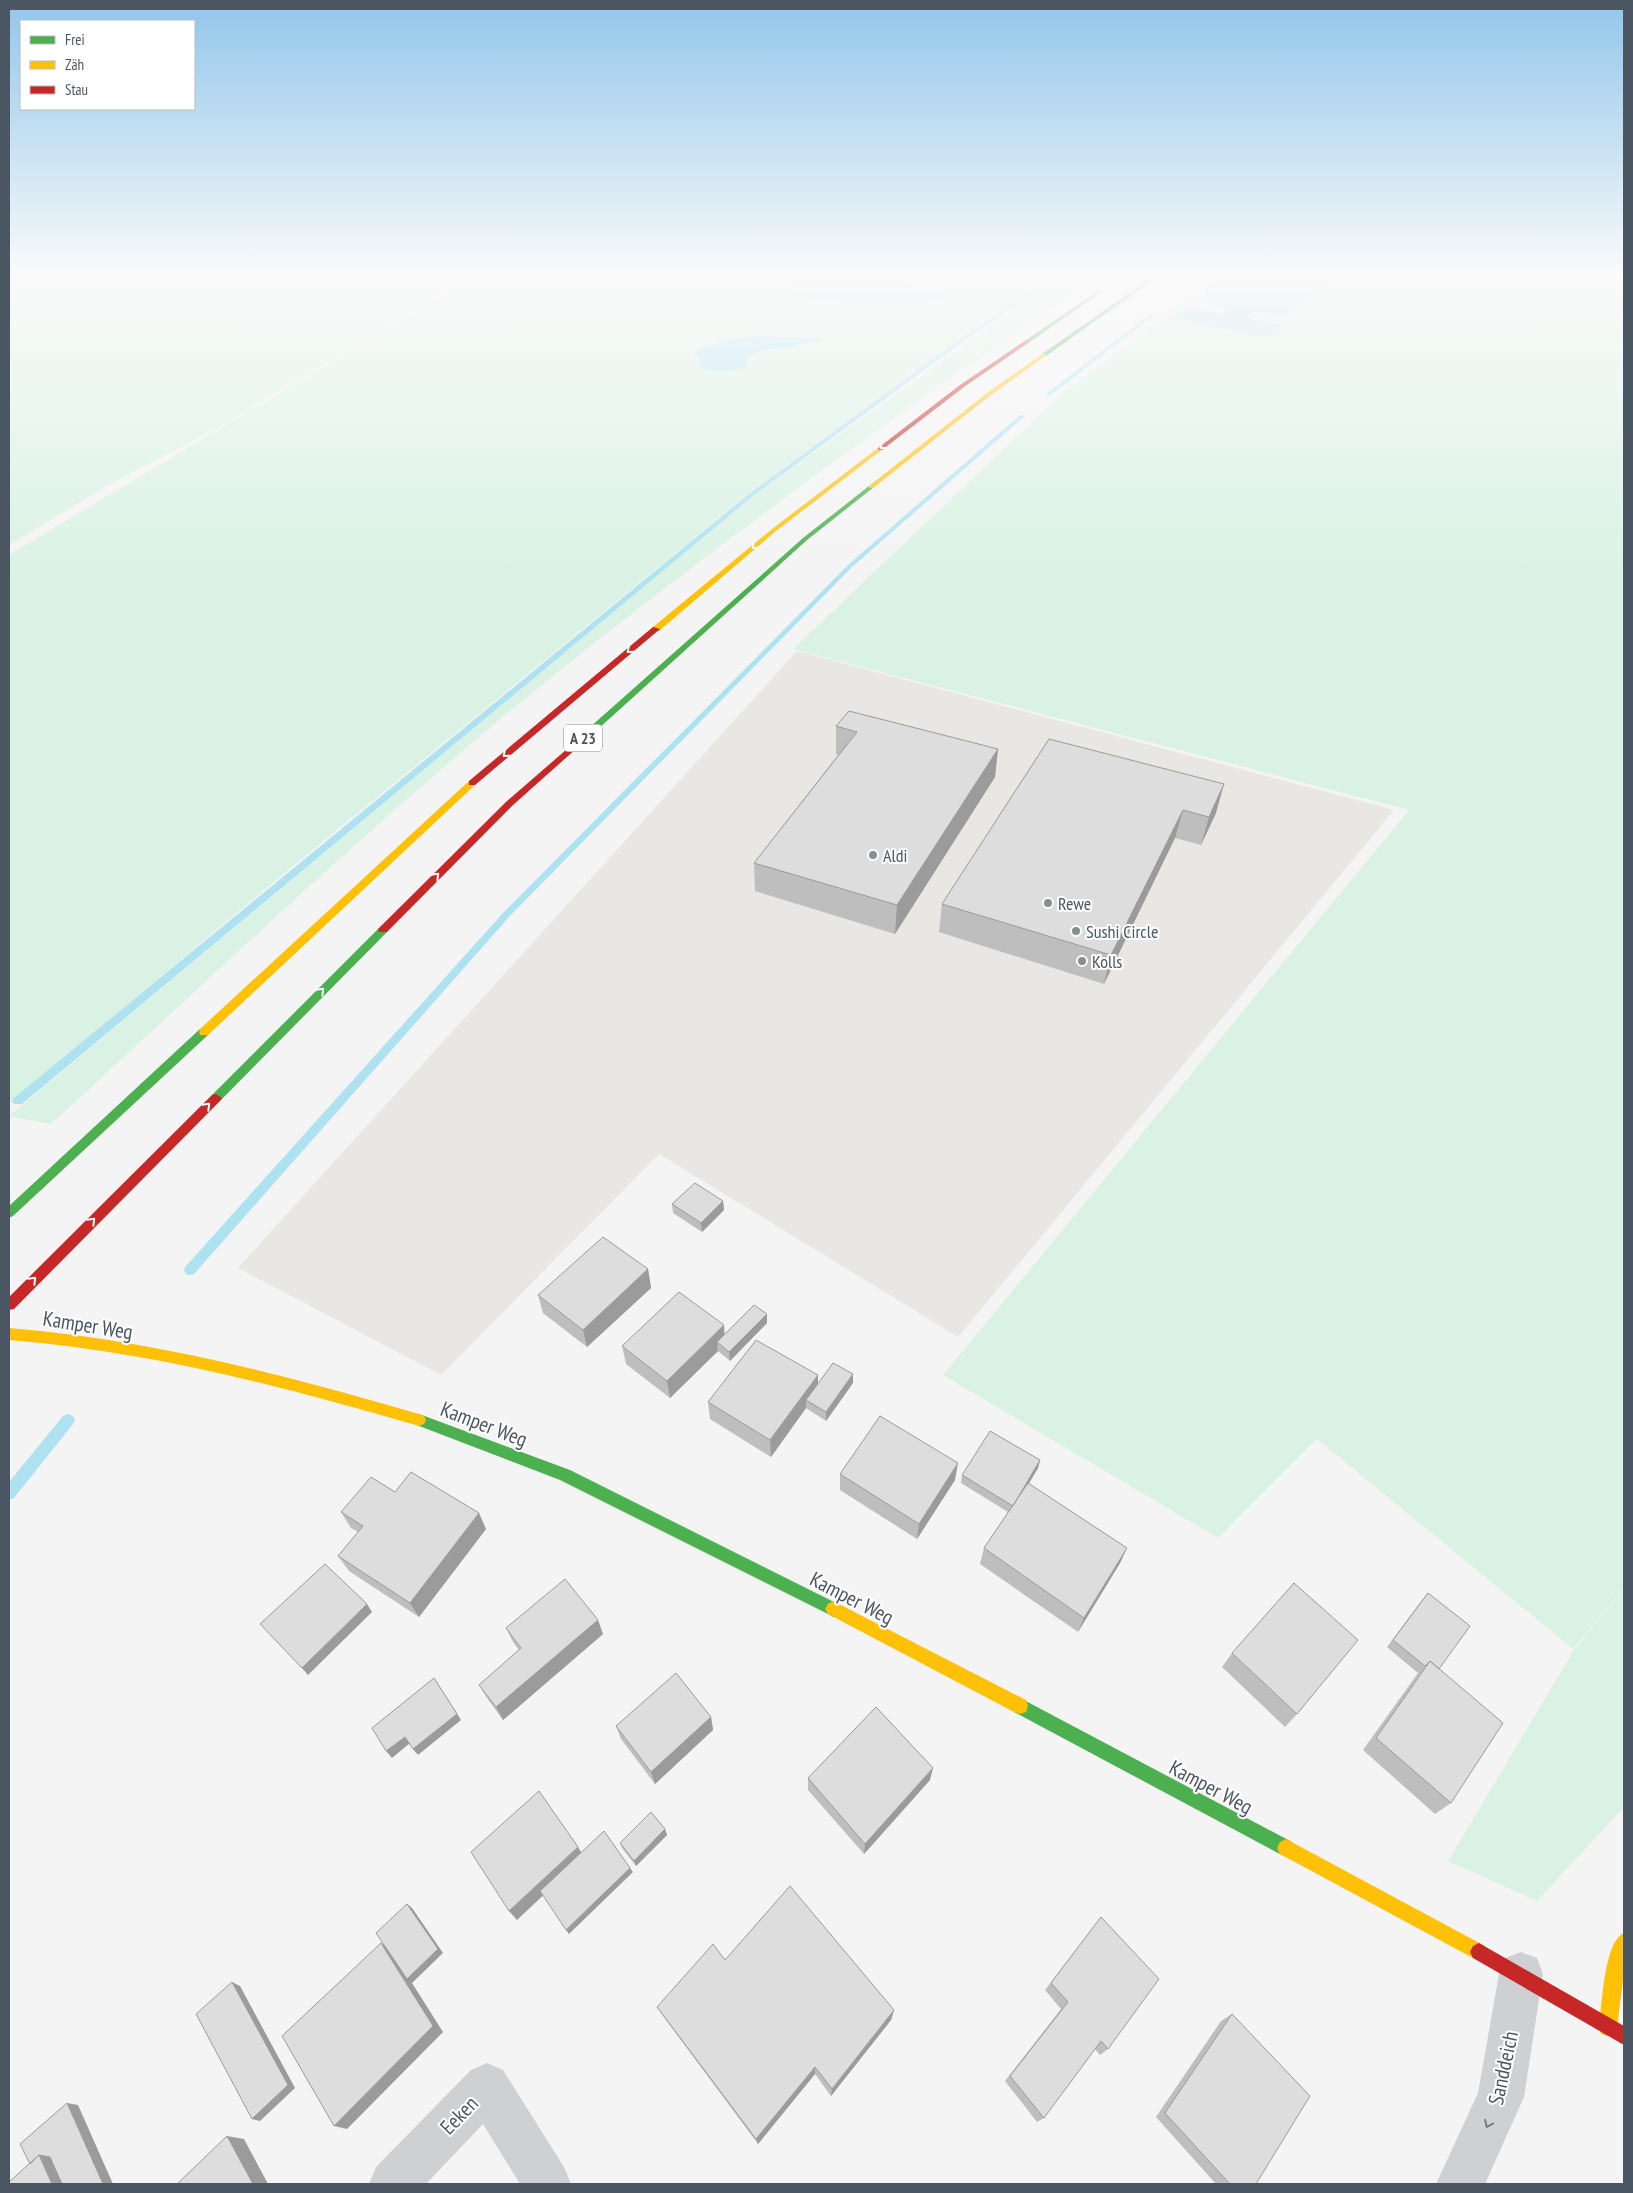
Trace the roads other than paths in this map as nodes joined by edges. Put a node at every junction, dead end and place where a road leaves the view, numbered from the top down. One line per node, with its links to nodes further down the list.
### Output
1 (973, 378): 3 (main road, A 23, one-way to 3)
2 (1011, 378): 4 (main road, A 23, one-way to 2)
3 (9, 1213)
4 (9, 1305)
5 (9, 1334): 7 (main road, Kamper Weg)
6 (1624, 1942): 8 (main road)
7 (1521, 1974): 8 (main road, Kamper Weg); 12 (street, Sanddeich, one-way to 12)
8 (1608, 2027): 9 (main road, Kamper Weg)
9 (1624, 2036)
10 (393, 2184): 11 (street, Eeken)
11 (547, 2184)
12 (1460, 2184)

